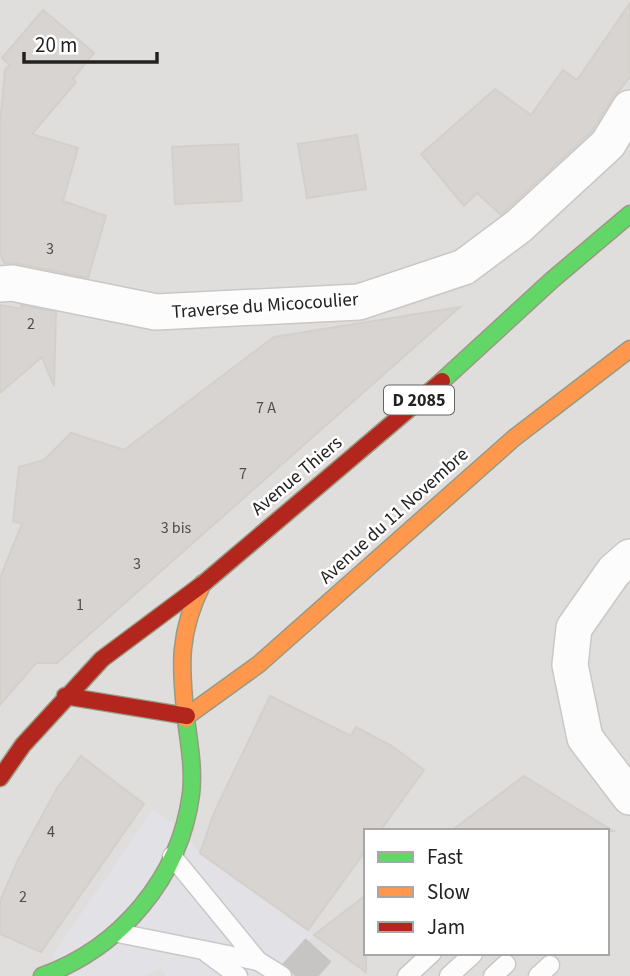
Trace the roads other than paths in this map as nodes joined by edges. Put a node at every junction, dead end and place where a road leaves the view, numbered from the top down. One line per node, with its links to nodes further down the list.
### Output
1 (630, 108): 3 (street, Traverse du Micocoulier)
2 (630, 214): 6 (main road, Avenue Thiers / D 2085)
3 (0, 284)
4 (630, 349): 8 (main road, Avenue du 11 Novembre)
5 (630, 557): 10 (street)
6 (204, 583): 7 (main road, Avenue Thiers / D 2085); 8 (main road, D 2085)
7 (65, 696): 8 (main road); 9 (main road, Avenue Thiers / D 2085)
8 (187, 716): 11 (main road, D 2085)
9 (0, 778)
10 (630, 796)
11 (172, 856): 12 (main road, D 2085); 16 (lane)
12 (118, 933): 13 (lane); 17 (main road, D 2085)
13 (205, 950): 16 (lane); 18 (lane)
14 (430, 955): 20 (lane)
15 (472, 955): 21 (lane)
16 (258, 961): 19 (lane)
17 (55, 975)
18 (237, 976)
19 (282, 976)
20 (407, 976)
21 (449, 976)

